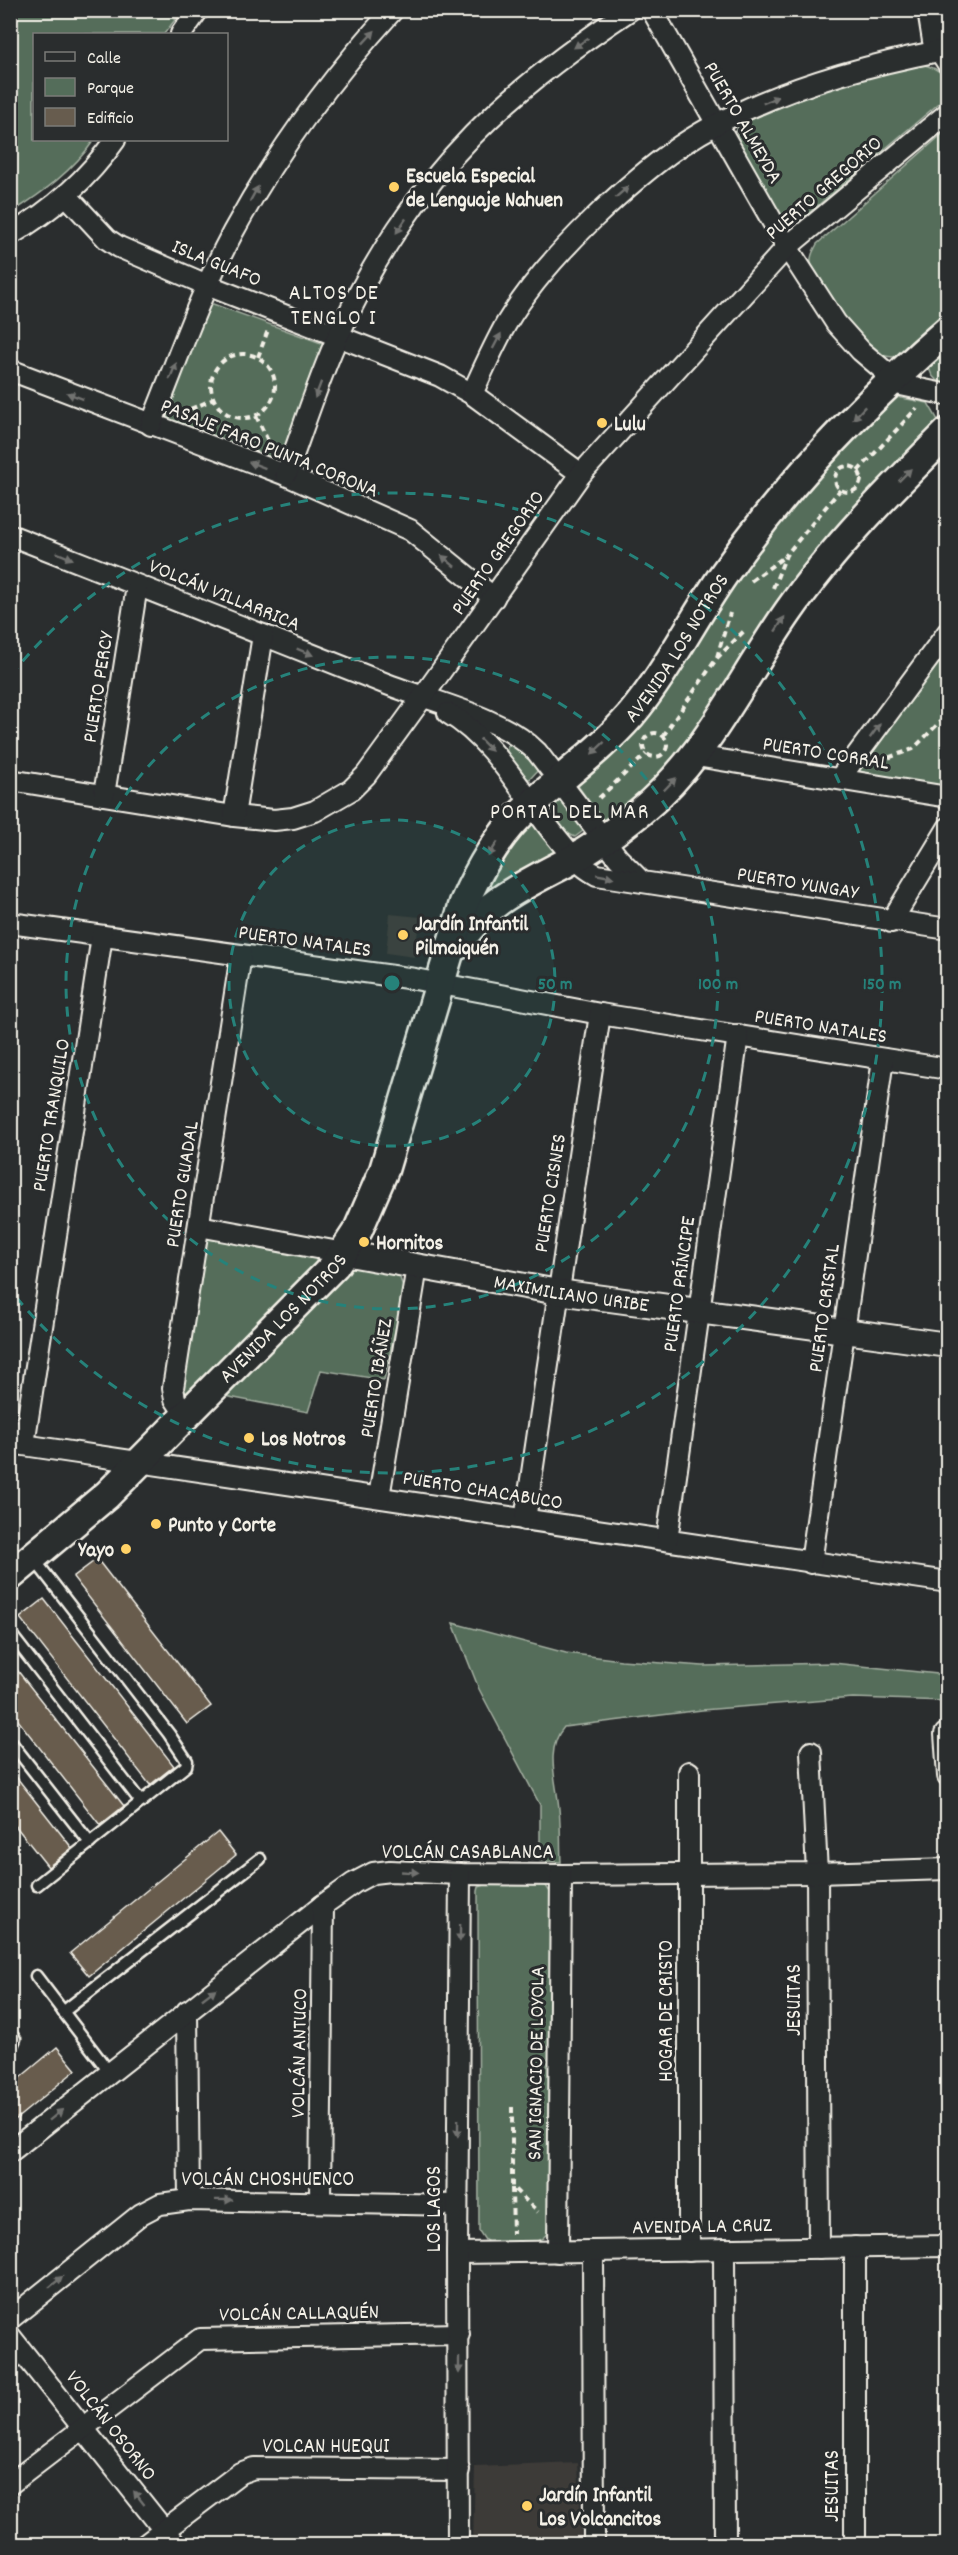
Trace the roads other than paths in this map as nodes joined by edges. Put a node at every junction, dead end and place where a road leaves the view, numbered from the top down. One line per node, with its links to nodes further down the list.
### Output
1 (198, 10): 6 (street)
2 (393, 10): 14 (street, one-way to 2)
3 (630, 10): 16 (street, one-way to 16)
4 (652, 10): 9 (street, PUERTO ALMEYDA)
5 (928, 10): 7 (street)
6 (182, 33)
7 (943, 57): 9 (street, one-way to 7)
8 (948, 113): 13 (street, PUERTO GREGORIO)
9 (718, 125): 13 (street, PUERTO ALMEYDA); 19 (street, one-way to 9)
10 (114, 141): 11 (street)
11 (67, 196): 12 (street); 14 (street, ISLA GUAFO)
12 (10, 235)
13 (787, 247): 18 (street, PUERTO ALMEYDA); 23 (street, PUERTO GREGORIO)
14 (207, 285): 16 (street, ISLA GUAFO); 21 (street, one-way to 14)
15 (948, 330): 18 (main road, AVENIDA LOS NOTROS)
16 (338, 335): 19 (street, ISLA GUAFO); 24 (street, one-way to 24)
17 (10, 369): 21 (street, PASAJE FARO PUNTA CORONA, one-way to 17)
18 (892, 379): 20 (street, PUERTO ALMEYDA); 34 (main road, AVENIDA LOS NOTROS, one-way to 34)
19 (472, 394): 23 (street, ISLA GUAFO)
20 (940, 394)
21 (151, 425): 24 (street, PASAJE FARO PUNTA CORONA, one-way to 21)
22 (948, 432): 31 (main road, AVENIDA LOS NOTROS, one-way to 22)
23 (581, 474): 27 (street, PUERTO GREGORIO)
24 (286, 475): 27 (street, PASAJE FARO PUNTA CORONA, one-way to 24)
25 (11, 541): 26 (street, VOLCÁN VILLARRICA, one-way to 26)
26 (137, 585): 29 (street, VOLCÁN VILLARRICA); 35 (street, PUERTO PERCY)
27 (494, 598): 30 (street, PUERTO GREGORIO)
28 (948, 632): 32 (street, one-way to 28)
29 (263, 635): 30 (street, VOLCÁN VILLARRICA, one-way to 30); 38 (street)
30 (422, 698): 34 (street, VOLCÁN VILLARRICA); 37 (street, VOLCÁN VILLARRICA, one-way to 37); 38 (street, PUERTO GREGORIO)
31 (696, 756): 32 (street, PUERTO CORRAL); 40 (main road, AVENIDA LOS NOTROS, one-way to 31)
32 (840, 778): 36 (street, PUERTO CORRAL)
33 (10, 780): 35 (street, PUERTO GREGORIO)
34 (559, 781): 37 (main road, AVENIDA LOS NOTROS); 40 (street, VOLCÁN VILLARRICA)
35 (104, 795): 38 (street, PUERTO GREGORIO)
36 (948, 797)
37 (531, 805): 41 (street, VOLCÁN VILLARRICA); 48 (main road, AVENIDA LOS NOTROS, one-way to 48)
38 (234, 816)
39 (948, 828): 43 (street)
40 (604, 840): 41 (main road, AVENIDA LOS NOTROS); 42 (street)
41 (574, 858): 42 (street, PUERTO YUNGAY, one-way to 42); 48 (main road, AVENIDA LOS NOTROS)
42 (640, 881): 43 (street, PUERTO YUNGAY)
43 (891, 922): 45 (street, PUERTO YUNGAY)
44 (10, 923): 46 (street, PUERTO NATALES)
45 (948, 929)
46 (102, 936): 47 (street, PUERTO NATALES); 61 (street, PUERTO TRANQUILO)
47 (241, 955): 48 (street, PUERTO NATALES); 53 (street, PUERTO GUADAL)
48 (440, 985): 49 (street, PUERTO NATALES); 54 (main road, AVENIDA LOS NOTROS)
49 (600, 1014): 50 (street, PUERTO NATALES); 56 (street, PUERTO CISNES)
50 (738, 1035): 51 (street, PUERTO NATALES); 57 (street, PUERTO PRÍNCIPE)
51 (883, 1059): 52 (street, PUERTO NATALES); 58 (street, PUERTO CRISTAL)
52 (948, 1069)
53 (199, 1226): 54 (street, MAXIMILIANO URIBE); 60 (street, PUERTO GUADAL)
54 (344, 1253): 55 (street, MAXIMILIANO URIBE); 60 (main road, AVENIDA LOS NOTROS)
55 (417, 1267): 56 (street, MAXIMILIANO URIBE); 63 (street, PUERTO IBÁÑEZ)
56 (558, 1292): 57 (street, MAXIMILIANO URIBE); 64 (street, PUERTO CISNES)
57 (699, 1310): 58 (street, MAXIMILIANO URIBE); 65 (street, PUERTO PRÍNCIPE)
58 (843, 1329): 59 (street, MAXIMILIANO URIBE); 67 (street, PUERTO CRISTAL)
59 (948, 1345)
60 (187, 1416): 62 (main road, AVENIDA LOS NOTROS)
61 (17, 1443): 62 (street, PUERTO CHACABUCO)
62 (141, 1460): 63 (street, PUERTO CHACABUCO); 66 (main road, AVENIDA LOS NOTROS)
63 (379, 1497): 64 (street, PUERTO CHACABUCO)
64 (525, 1520): 65 (street, PUERTO CHACABUCO)
65 (667, 1539): 67 (street, PUERTO CHACABUCO)
66 (33, 1558): 68 (main road, AVENIDA LOS NOTROS); 76 (lane)
67 (811, 1563): 69 (street, PUERTO CHACABUCO)
68 (10, 1576)
69 (948, 1582)
70 (10, 1633): 76 (lane)
71 (945, 1734): 75 (street)
72 (10, 1741): 77 (lane)
73 (811, 1752): 82 (street, JESUITAS)
74 (689, 1772): 81 (street, HOGAR DE CRISTO)
75 (948, 1776)
76 (141, 1802): 77 (lane)
77 (90, 1843): 84 (lane)
78 (260, 1858): 87 (lane)
79 (948, 1869): 82 (street, VOLCÁN CASABLANCA)
80 (460, 1874): 83 (street, VOLCÁN CASABLANCA); 85 (street, VOLCÁN CASABLANCA, one-way to 80); 95 (street, LOS LAGOS, one-way to 95)
81 (689, 1874): 82 (street, VOLCÁN CASABLANCA); 83 (street, VOLCÁN CASABLANCA); 100 (street, HOGAR DE CRISTO)
82 (817, 1874): 98 (street, JESUITAS)
83 (561, 1875): 102 (street, SAN IGNACIO DE LOYOLA)
84 (37, 1885)
85 (323, 1905): 88 (street, VOLCÁN CASABLANCA, one-way to 85); 94 (street, VOLCÁN ANTUCO)
86 (36, 1976): 87 (lane)
87 (63, 2012): 91 (lane)
88 (187, 2012): 91 (street, VOLCÁN CASABLANCA); 93 (street)
89 (10, 2033): 90 (lane)
90 (10, 2050)
91 (110, 2073): 92 (street, VOLCÁN CASABLANCA, one-way to 91)
92 (10, 2152)
93 (189, 2200): 94 (street, VOLCÁN CHOSHUENCO, one-way to 94); 104 (street, VOLCÁN CHOSHUENCO, one-way to 93)
94 (320, 2201): 95 (street, VOLCÁN CHOSHUENCO)
95 (457, 2205): 103 (street, LOS LAGOS)
96 (948, 2246): 97 (street, AVENIDA LA CRUZ)
97 (855, 2247): 98 (street, AVENIDA LA CRUZ); 115 (street, JESUITAS)
98 (819, 2248): 99 (street, AVENIDA LA CRUZ)
99 (724, 2249): 100 (street, AVENIDA LA CRUZ); 114 (street)
100 (689, 2250): 101 (street, AVENIDA LA CRUZ)
101 (593, 2251): 102 (street, AVENIDA LA CRUZ); 113 (street)
102 (558, 2252): 103 (street, AVENIDA LA CRUZ)
103 (457, 2253): 105 (street, LOS LAGOS)
104 (10, 2319)
105 (459, 2334): 107 (street, VOLCÁN CALLAQUÉN); 108 (street, LOS LAGOS, one-way to 108)
106 (10, 2336): 107 (street, VOLCÁN OSORNO)
107 (83, 2427): 109 (street, VOLCÁN CALLAQUÉN); 110 (street, VOLCÁN OSORNO, one-way to 107)
108 (459, 2470): 110 (street, VOLCAN HUEQUI); 112 (street, LOS LAGOS)
109 (10, 2484)
110 (170, 2537): 111 (street, VOLCAN HUEQUI)
111 (146, 2544)
112 (458, 2544)
113 (594, 2544)
114 (725, 2544)
115 (855, 2544)

